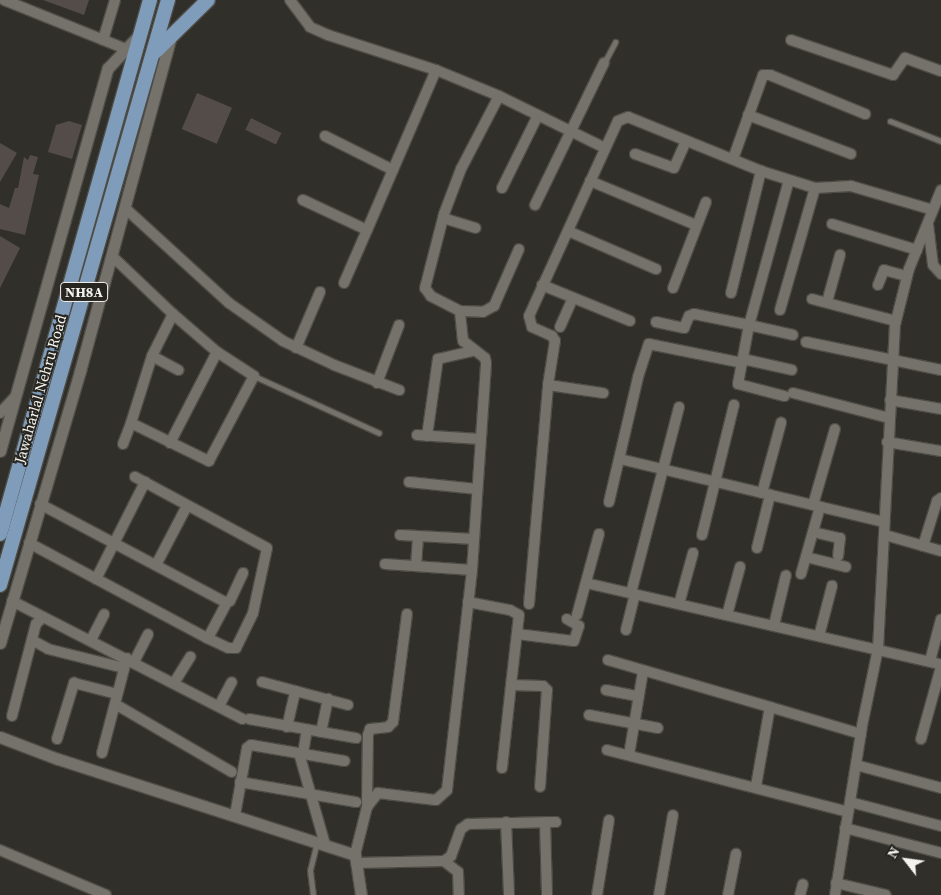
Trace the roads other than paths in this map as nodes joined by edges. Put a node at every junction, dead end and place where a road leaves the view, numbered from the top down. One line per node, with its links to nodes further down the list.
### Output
1 (115, 0): 9 (street)
2 (150, 0): 7 (main road, Jawaharlal Nehru Road / NH8A)
3 (168, 0): 13 (main road, Jawaharlal Nehru Road / NH8A)
4 (208, 0): 8 (main road)
5 (290, 0): 15 (street)
6 (9, 1): 9 (street)
7 (141, 32): 12 (street); 122 (main road, Jawaharlal Nehru Road / NH8A)
8 (171, 35): 13 (main road); 40 (street)
9 (103, 40): 12 (street)
10 (791, 40): 16 (street)
11 (614, 42): 14 (lane)
12 (126, 49): 90 (street)
13 (153, 55): 148 (main road, Jawaharlal Nehru Road / NH8A)
14 (604, 63): 22 (street)
15 (436, 70): 17 (street); 30 (street)
16 (941, 71)
17 (498, 96): 19 (street); 42 (street)
18 (865, 114): 20 (street)
19 (538, 115): 22 (street); 34 (street)
20 (748, 115): 28 (street); 29 (street)
21 (890, 121): 25 (lane)
22 (572, 131): 26 (street); 39 (street)
23 (325, 136): 30 (street)
24 (686, 141): 26 (street); 27 (street); 29 (street)
25 (941, 141)
26 (605, 148): 33 (street)
27 (635, 154)
28 (851, 154)
29 (733, 160): 31 (street)
30 (393, 170): 47 (street)
31 (762, 171): 32 (street); 61 (street)
32 (790, 180): 35 (street); 72 (street)
33 (590, 181): 45 (street); 48 (street)
34 (502, 188)
35 (815, 188): 41 (street); 65 (street)
36 (941, 190): 41 (street)
37 (303, 200): 47 (street)
38 (706, 202): 45 (street)
39 (535, 206)
40 (125, 208): 52 (street); 76 (street)
41 (933, 210): 43 (street)
42 (443, 218): 46 (street); 66 (street)
43 (928, 222): 50 (street); 54 (street)
44 (832, 224): 50 (street)
45 (696, 225): 59 (street)
46 (476, 228)
47 (367, 230): 56 (street)
48 (568, 231): 53 (street); 57 (street)
49 (519, 249): 66 (street)
50 (917, 250): 55 (street)
51 (840, 255): 64 (street)
52 (112, 256): 67 (street); 117 (street)
53 (656, 269)
54 (941, 274)
55 (907, 276): 58 (street); 68 (street)
56 (344, 283)
57 (542, 285): 62 (street); 87 (street)
58 (878, 285)
59 (673, 288)
60 (320, 292): 76 (street)
61 (731, 293)
62 (573, 298): 69 (street); 73 (street)
63 (812, 299): 64 (street)
64 (827, 302): 68 (street)
65 (780, 310)
66 (460, 311): 77 (street)
67 (173, 314): 78 (street); 79 (street)
68 (896, 321): 81 (street)
69 (630, 322)
70 (656, 322): 72 (street)
71 (399, 325): 86 (street)
72 (749, 325): 74 (street); 80 (street)
73 (560, 327)
74 (793, 335)
75 (806, 342): 81 (street)
76 (296, 348): 86 (street)
77 (474, 351): 101 (street); 101 (street)
78 (217, 352): 85 (street); 103 (street)
79 (152, 356): 82 (street); 97 (street)
80 (742, 361): 83 (street); 96 (street); 107 (street)
81 (891, 361): 84 (street); 91 (street)
82 (178, 370)
83 (792, 370)
84 (941, 370)
85 (254, 376): 100 (lane); 103 (street)
86 (378, 383): 88 (street)
87 (548, 385): 89 (street); 154 (street)
88 (399, 390)
89 (603, 393)
90 (15, 397): 95 (street); 105 (street)
91 (890, 400): 94 (street); 96 (street)
92 (734, 405): 112 (street)
93 (679, 407): 108 (street)
94 (941, 409)
95 (0, 412)
96 (888, 418): 102 (street)
97 (131, 423): 103 (street); 104 (street)
98 (781, 423): 114 (street)
99 (835, 429): 119 (street)
100 (379, 433)
101 (480, 439): 113 (street)
102 (887, 442): 106 (street); 120 (street)
103 (170, 443)
104 (123, 444)
105 (0, 451)
106 (941, 451)
107 (620, 459): 108 (street); 116 (street)
108 (663, 469): 112 (street); 150 (street)
109 (135, 477): 110 (street)
110 (145, 482): 118 (street); 130 (street)
111 (409, 482): 113 (street)
112 (714, 482): 114 (street); 125 (street)
113 (477, 489): 128 (street)
114 (766, 494): 119 (street); 132 (street)
115 (941, 498): 131 (street)
116 (609, 502)
117 (40, 504): 129 (street); 130 (street)
118 (188, 506): 138 (street); 168 (street)
119 (817, 506): 120 (street); 121 (street)
120 (885, 522): 126 (street)
121 (813, 532): 135 (street); 136 (street)
122 (0, 534)
123 (599, 534): 147 (street)
124 (400, 535): 127 (street)
125 (702, 535)
126 (885, 535): 131 (street); 172 (street)
127 (418, 536): 128 (street); 139 (street)
128 (474, 539): 142 (street)
129 (29, 543): 146 (street); 151 (street)
130 (114, 543): 138 (street); 146 (street)
131 (923, 546): 133 (street)
132 (757, 548)
133 (941, 551)
134 (694, 553): 155 (street)
135 (838, 556)
136 (806, 557): 141 (street); 145 (street)
137 (385, 564): 139 (street)
138 (156, 565): 153 (street)
139 (416, 566): 142 (street)
140 (740, 567): 158 (street)
141 (846, 567)
142 (472, 570): 152 (street)
143 (244, 573): 153 (street)
144 (786, 574): 163 (street)
145 (802, 574)
146 (96, 578): 168 (street)
147 (586, 583): 150 (street); 159 (street)
148 (0, 585)
149 (832, 586): 167 (street)
150 (633, 593): 155 (street); 164 (street)
151 (12, 601): 160 (street); 171 (street)
152 (468, 602): 166 (street); 217 (street)
153 (227, 603): 168 (street)
154 (529, 604)
155 (679, 604): 158 (street)
156 (104, 614): 170 (street)
157 (407, 614): 217 (street)
158 (727, 614): 163 (street)
159 (577, 615)
160 (43, 616): 169 (street); 170 (street)
161 (941, 619): 175 (street)
162 (567, 620): 166 (street)
163 (774, 625): 167 (street)
164 (626, 630)
165 (148, 634): 176 (street)
166 (517, 634): 182 (street)
167 (819, 636): 172 (street)
168 (208, 638)
169 (32, 640): 176 (street); 192 (street)
170 (91, 640): 176 (street)
171 (0, 643)
172 (878, 649): 175 (street); 198 (street)
173 (190, 657): 181 (street)
174 (608, 660): 178 (street)
175 (930, 661): 177 (street)
176 (128, 663): 181 (street); 186 (street)
177 (941, 666): 202 (street)
178 (643, 671): 185 (street); 190 (street)
179 (232, 682): 189 (street)
180 (262, 682): 184 (street)
181 (174, 683): 189 (street)
182 (511, 685): 209 (street); 213 (street)
183 (606, 690): 185 (street)
184 (295, 691): 187 (street); 194 (street)
185 (638, 696): 193 (street)
186 (116, 699): 201 (street); 204 (street); 210 (street)
187 (328, 700): 188 (street); 197 (street)
188 (348, 705)
189 (219, 706): 194 (street)
190 (770, 707): 198 (street); 212 (street)
191 (589, 715): 193 (street)
192 (12, 716)
193 (634, 723): 195 (street); 206 (street)
194 (287, 726): 196 (street)
195 (658, 728)
196 (306, 730): 197 (street); 205 (street)
197 (321, 732): 200 (street)
198 (861, 734): 208 (street)
199 (0, 737): 219 (street)
200 (356, 738)
201 (57, 739)
202 (921, 740)
203 (607, 750): 206 (street)
204 (102, 753)
205 (301, 754): 207 (street); 211 (street); 215 (street)
206 (628, 755): 212 (street)
207 (345, 761)
208 (856, 765): 214 (street); 218 (street)
209 (502, 768)
210 (232, 772)
211 (240, 782): 215 (street); 219 (street)
212 (756, 786): 218 (street)
213 (540, 787)
214 (941, 788)
215 (311, 794): 216 (street); 227 (street)
216 (356, 802)
217 (368, 807): 231 (street)
218 (849, 807): 225 (street); 226 (street)
219 (235, 815): 227 (street)
220 (673, 816): 242 (street)
221 (609, 820): 241 (street)
222 (506, 822): 223 (street); 232 (street); 239 (street)
223 (545, 822): 224 (street); 240 (street)
224 (556, 822)
225 (941, 826)
226 (845, 828): 229 (street); 233 (street)
227 (321, 843): 231 (street); 236 (lane)
228 (0, 850): 235 (street)
229 (941, 853)
230 (736, 854): 243 (street)
231 (356, 859): 232 (street); 237 (street)
232 (444, 861): 238 (street)
233 (836, 883): 245 (street); 246 (street)
234 (803, 884): 244 (street)
235 (106, 895)
236 (313, 895)
237 (361, 895)
238 (459, 895)
239 (508, 895)
240 (547, 895)
241 (597, 895)
242 (659, 895)
243 (728, 895)
244 (800, 895)
245 (834, 895)
246 (886, 895)

